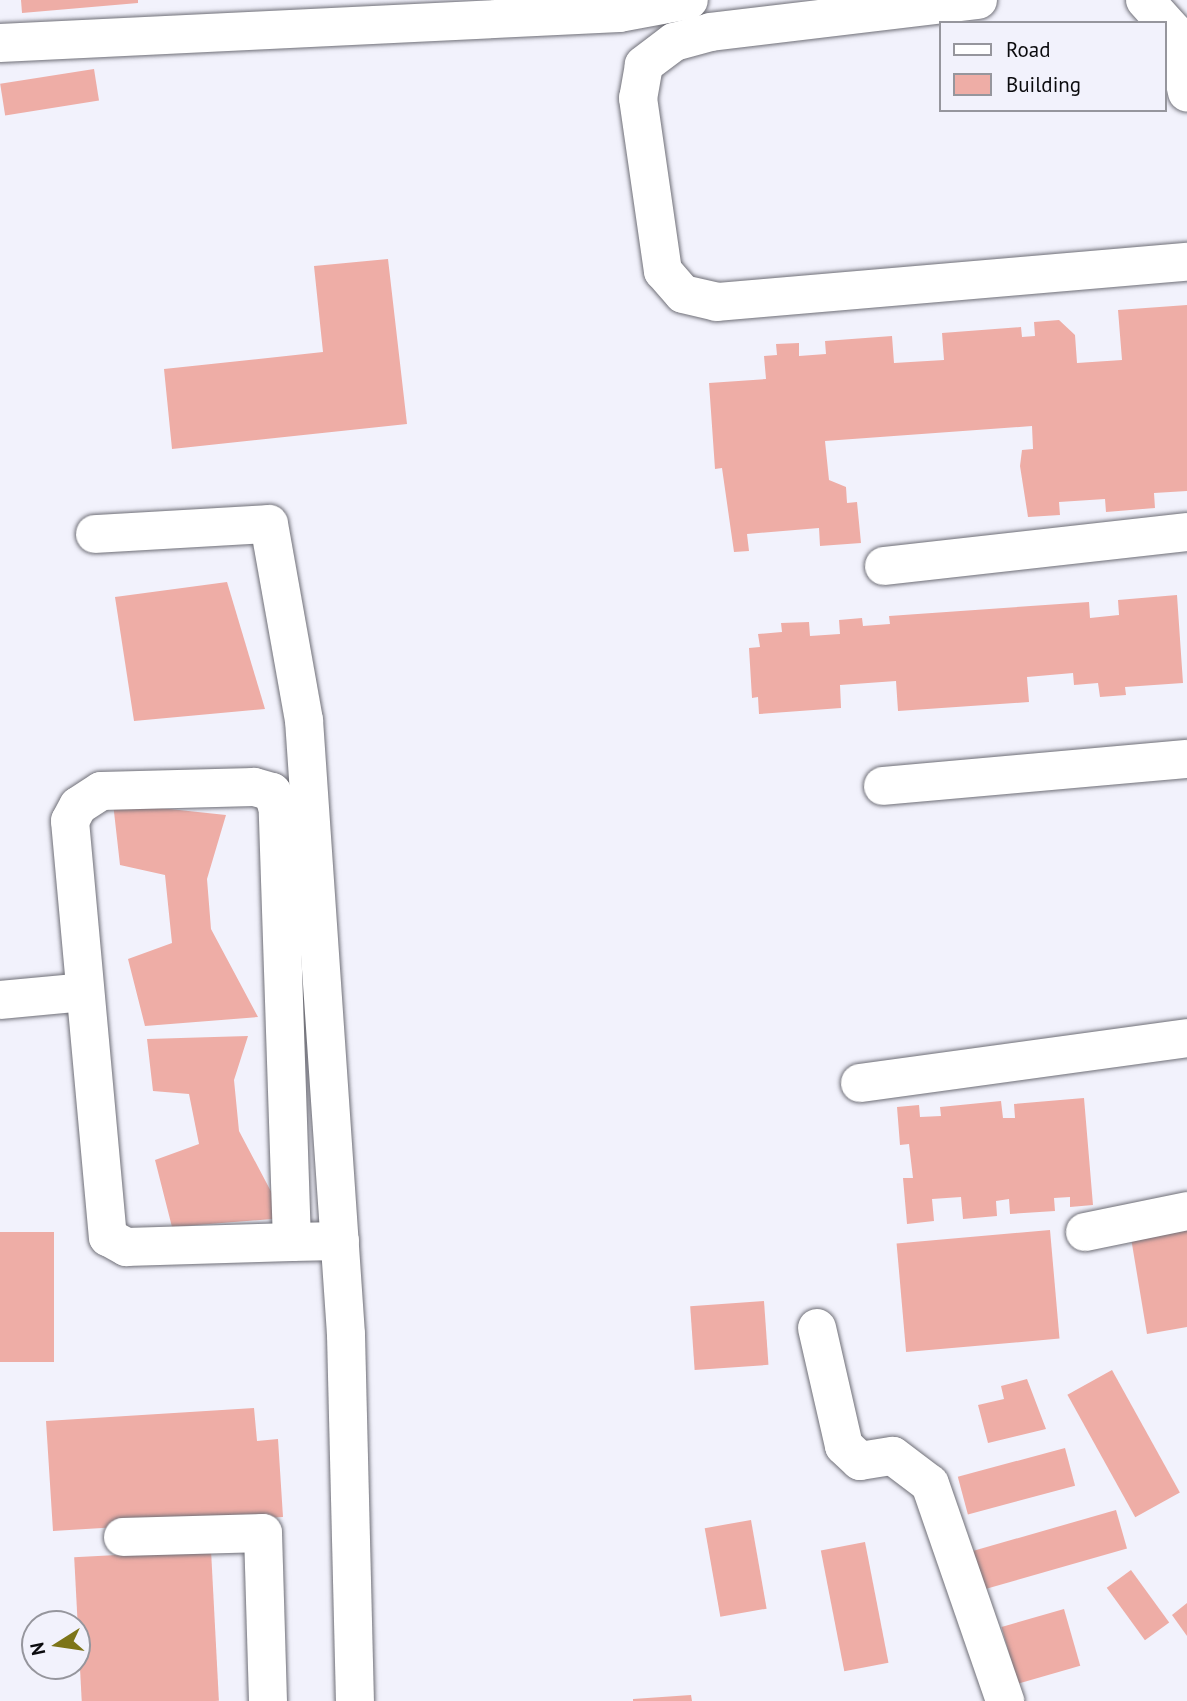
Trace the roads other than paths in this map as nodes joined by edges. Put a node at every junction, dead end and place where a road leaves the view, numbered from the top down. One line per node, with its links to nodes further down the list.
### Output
1 (689, 0): 4 (street)
2 (978, 0): 9 (street)
3 (1145, 0): 5 (street)
4 (617, 6): 7 (street)
5 (1163, 21)
6 (1166, 24): 8 (street)
7 (0, 43)
8 (1187, 92)
9 (1187, 262)
10 (1187, 532): 12 (street)
11 (95, 534): 21 (street)
12 (884, 566)
13 (1187, 759): 14 (street)
14 (883, 786)
15 (84, 992): 16 (street); 22 (street); 22 (street)
16 (0, 1000)
17 (1187, 1038): 18 (street)
18 (860, 1083)
19 (1187, 1211): 20 (street)
20 (1085, 1232)
21 (340, 1241): 22 (street); 26 (street)
22 (292, 1242)
23 (817, 1328): 27 (street)
24 (123, 1537): 25 (street)
25 (268, 1701)
26 (355, 1701)
27 (1005, 1701)

